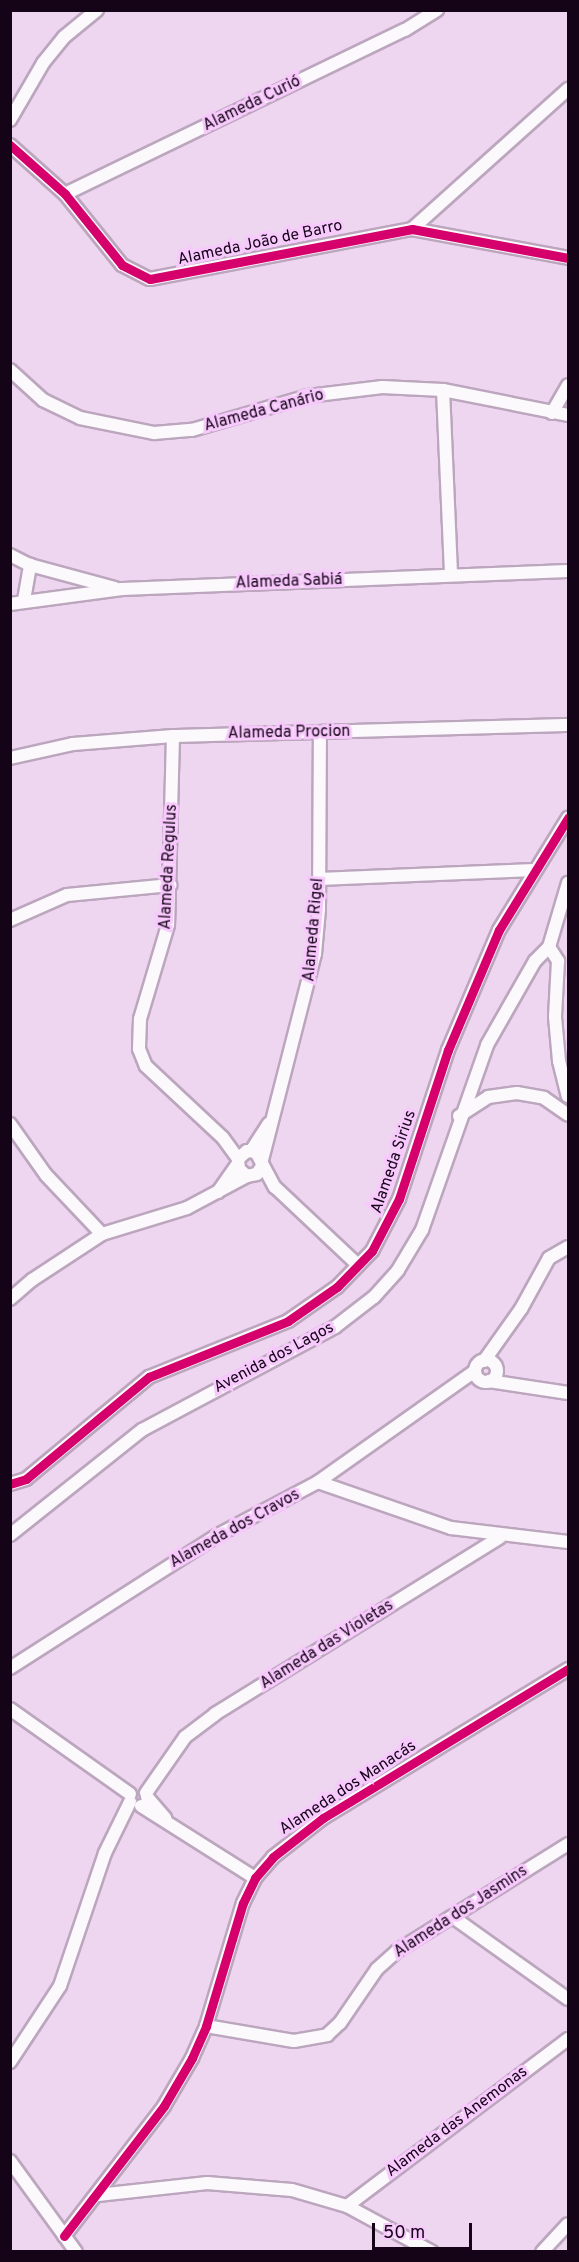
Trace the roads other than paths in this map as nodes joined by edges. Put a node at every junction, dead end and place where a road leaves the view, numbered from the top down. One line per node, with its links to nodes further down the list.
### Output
1 (97, 10): 4 (street)
2 (436, 10): 6 (street, Alameda Curió)
3 (568, 89): 7 (street)
4 (10, 120)
5 (10, 145): 6 (street, Alameda João de Barro)
6 (66, 194): 7 (street, Alameda João de Barro)
7 (412, 229): 8 (street, Alameda João de Barro)
8 (568, 258)
9 (10, 370): 11 (street, Alameda Canário)
10 (568, 385): 12 (street)
11 (443, 390): 12 (street, Alameda Canário); 17 (street)
12 (552, 413): 13 (street, Alameda Canário)
13 (568, 415)
14 (10, 555): 15 (street)
15 (30, 565): 18 (street); 19 (street)
16 (568, 571): 17 (street, Alameda Sabiá)
17 (451, 574): 18 (street, Alameda Sabiá)
18 (122, 590): 19 (street, Alameda Sabiá)
19 (24, 600): 20 (street, Alameda Sabiá)
20 (10, 604)
21 (568, 725): 22 (street, Alameda Procion)
22 (320, 733): 23 (street, Alameda Procion); 27 (street, Alameda Rigel)
23 (173, 736): 24 (street, Alameda Procion); 29 (street, Alameda Regulus)
24 (10, 758)
25 (568, 818): 26 (street, Alameda Sirius)
26 (534, 870): 27 (street); 44 (street, Alameda Sirius)
27 (319, 879): 35 (street, Alameda Rigel)
28 (568, 883): 31 (street)
29 (171, 885): 30 (street); 37 (street, Alameda Regulus)
30 (10, 920)
31 (549, 947): 32 (street); 34 (street, Avenida dos Lagos)
32 (568, 1096)
33 (568, 1115): 34 (street)
34 (459, 1117): 51 (street, Avenida dos Lagos)
35 (270, 1122): 37 (street, Alameda Rigel); 38 (street, Alameda Rigel)
36 (10, 1124): 42 (street)
37 (243, 1156): 38 (street); 39 (street); 41 (street, Alameda Rigel)
38 (262, 1163): 39 (street, Alameda Rigel); 40 (street)
39 (249, 1176): 40 (street); 41 (street, Alameda Rigel)
40 (275, 1187): 44 (street)
41 (218, 1192): 42 (street, Alameda Rigel)
42 (102, 1233): 45 (street, Alameda Rigel)
43 (568, 1247): 46 (street)
44 (358, 1265): 50 (street, Alameda Sirius)
45 (10, 1299)
46 (499, 1342): 47 (street); 47 (street)
47 (487, 1374): 48 (street); 49 (street, Alameda dos Cravos)
48 (568, 1394)
49 (318, 1482): 52 (street); 54 (street, Alameda dos Cravos)
50 (10, 1484)
51 (10, 1535)
52 (500, 1537): 53 (street); 57 (street, Alameda das Violetas)
53 (568, 1542)
54 (10, 1668)
55 (568, 1669): 59 (street, Alameda dos Manacás)
56 (10, 1709): 57 (street)
57 (138, 1797): 59 (street); 64 (street, Alameda das Violetas)
58 (568, 1844): 60 (street, Alameda dos Jasmins)
59 (255, 1878): 62 (street, Alameda dos Manacás)
60 (453, 1917): 61 (street); 62 (street, Alameda dos Jasmins)
61 (568, 1998)
62 (206, 2026): 66 (street, Alameda dos Manacás)
63 (568, 2039): 67 (street, Alameda das Anemonas)
64 (10, 2062)
65 (10, 2161): 69 (street)
66 (98, 2195): 67 (street); 69 (street, Alameda dos Manacás)
67 (347, 2206): 71 (street)
68 (568, 2224): 72 (street)
69 (64, 2236): 70 (street)
70 (76, 2252)
71 (432, 2252)
72 (542, 2252)

